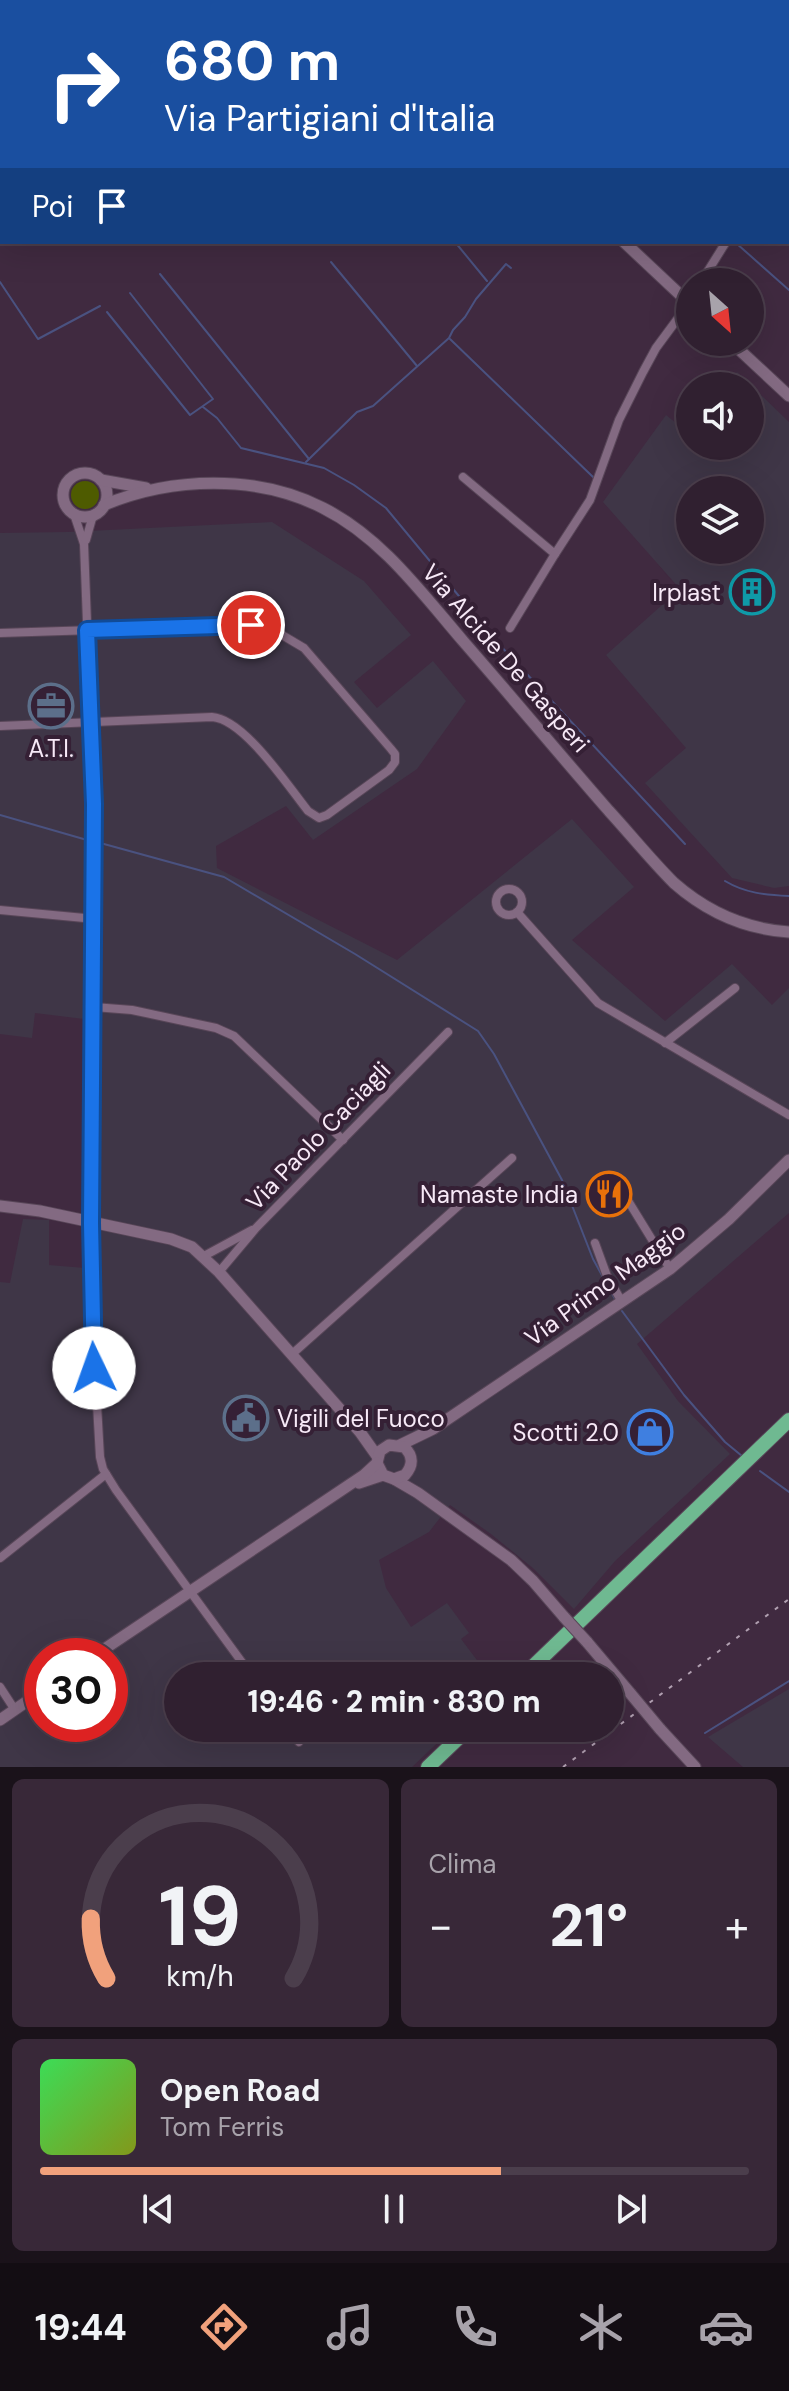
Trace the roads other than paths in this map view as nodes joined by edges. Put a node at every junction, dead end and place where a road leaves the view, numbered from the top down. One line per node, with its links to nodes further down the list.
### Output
1 (626, 244): 4 (street)
2 (725, 244): 3 (street)
3 (710, 268)
4 (676, 290)
5 (676, 322): 15 (street)
6 (746, 356): 7 (street)
7 (789, 396)
8 (463, 477): 15 (street)
9 (101, 480): 10 (street, Via Alcide De Gasperi); 11 (street); 12 (street)
10 (155, 489): 11 (street, Via Alcide De Gasperi); 24 (street, Via Alcide De Gasperi)
11 (104, 505): 13 (street)
12 (74, 514): 13 (street); 14 (street)
13 (93, 515): 14 (street)
14 (84, 544): 17 (street)
15 (555, 554): 16 (street)
16 (510, 628)
17 (87, 630): 18 (street); 19 (street); 19 (street)
18 (0, 633)
19 (92, 722): 20 (street); 23 (street)
20 (0, 726)
21 (0, 910): 23 (street)
22 (517, 912): 28 (street)
23 (95, 919): 26 (street)
24 (789, 932)
25 (735, 988): 28 (street)
26 (94, 1007): 30 (street); 35 (street)
27 (448, 1032): 30 (street, Via Paolo Caciagli)
28 (665, 1043): 29 (street)
29 (789, 1115)
30 (343, 1140): 36 (street, Via Paolo Caciagli)
31 (512, 1158): 42 (street)
32 (789, 1160): 39 (street, Via Primo Maggio)
33 (619, 1186): 39 (street)
34 (0, 1206): 35 (street)
35 (91, 1223): 38 (street); 50 (street)
36 (256, 1228): 38 (street); 40 (street, Via Paolo Caciagli)
37 (595, 1243): 41 (street)
38 (204, 1256): 40 (street)
39 (670, 1269): 41 (street, Via Primo Maggio)
40 (219, 1272): 42 (street)
41 (622, 1302): 44 (street, Via Primo Maggio)
42 (291, 1355): 45 (street)
43 (789, 1420): 58 (highway)
44 (433, 1429): 47 (street, Via Primo Maggio); 49 (street, Via Primo Maggio)
45 (360, 1432): 47 (street); 48 (street)
46 (789, 1432): 59 (highway)
47 (395, 1445): 48 (street, Via Primo Maggio); 49 (street)
48 (377, 1460): 51 (street); 52 (street, Via Primo Maggio)
49 (411, 1460): 51 (street, Via Primo Maggio); 53 (street)
50 (106, 1474): 54 (street); 55 (street)
51 (388, 1477): 52 (street, Via Primo Maggio); 53 (street)
52 (347, 1487): 55 (street, Via Primo Maggio)
53 (418, 1493): 68 (street, bridge)
54 (0, 1558)
55 (191, 1592): 56 (street, Via Primo Maggio); 57 (street)
56 (121, 1638)
57 (242, 1662)
58 (538, 1662)
59 (550, 1662)
60 (0, 1687): 62 (street)
61 (24, 1704): 62 (street)
62 (15, 1710): 63 (street)
63 (0, 1720)
64 (454, 1742): 66 (highway)
65 (466, 1742): 67 (highway)
66 (428, 1767)
67 (440, 1767)
68 (695, 1767)

